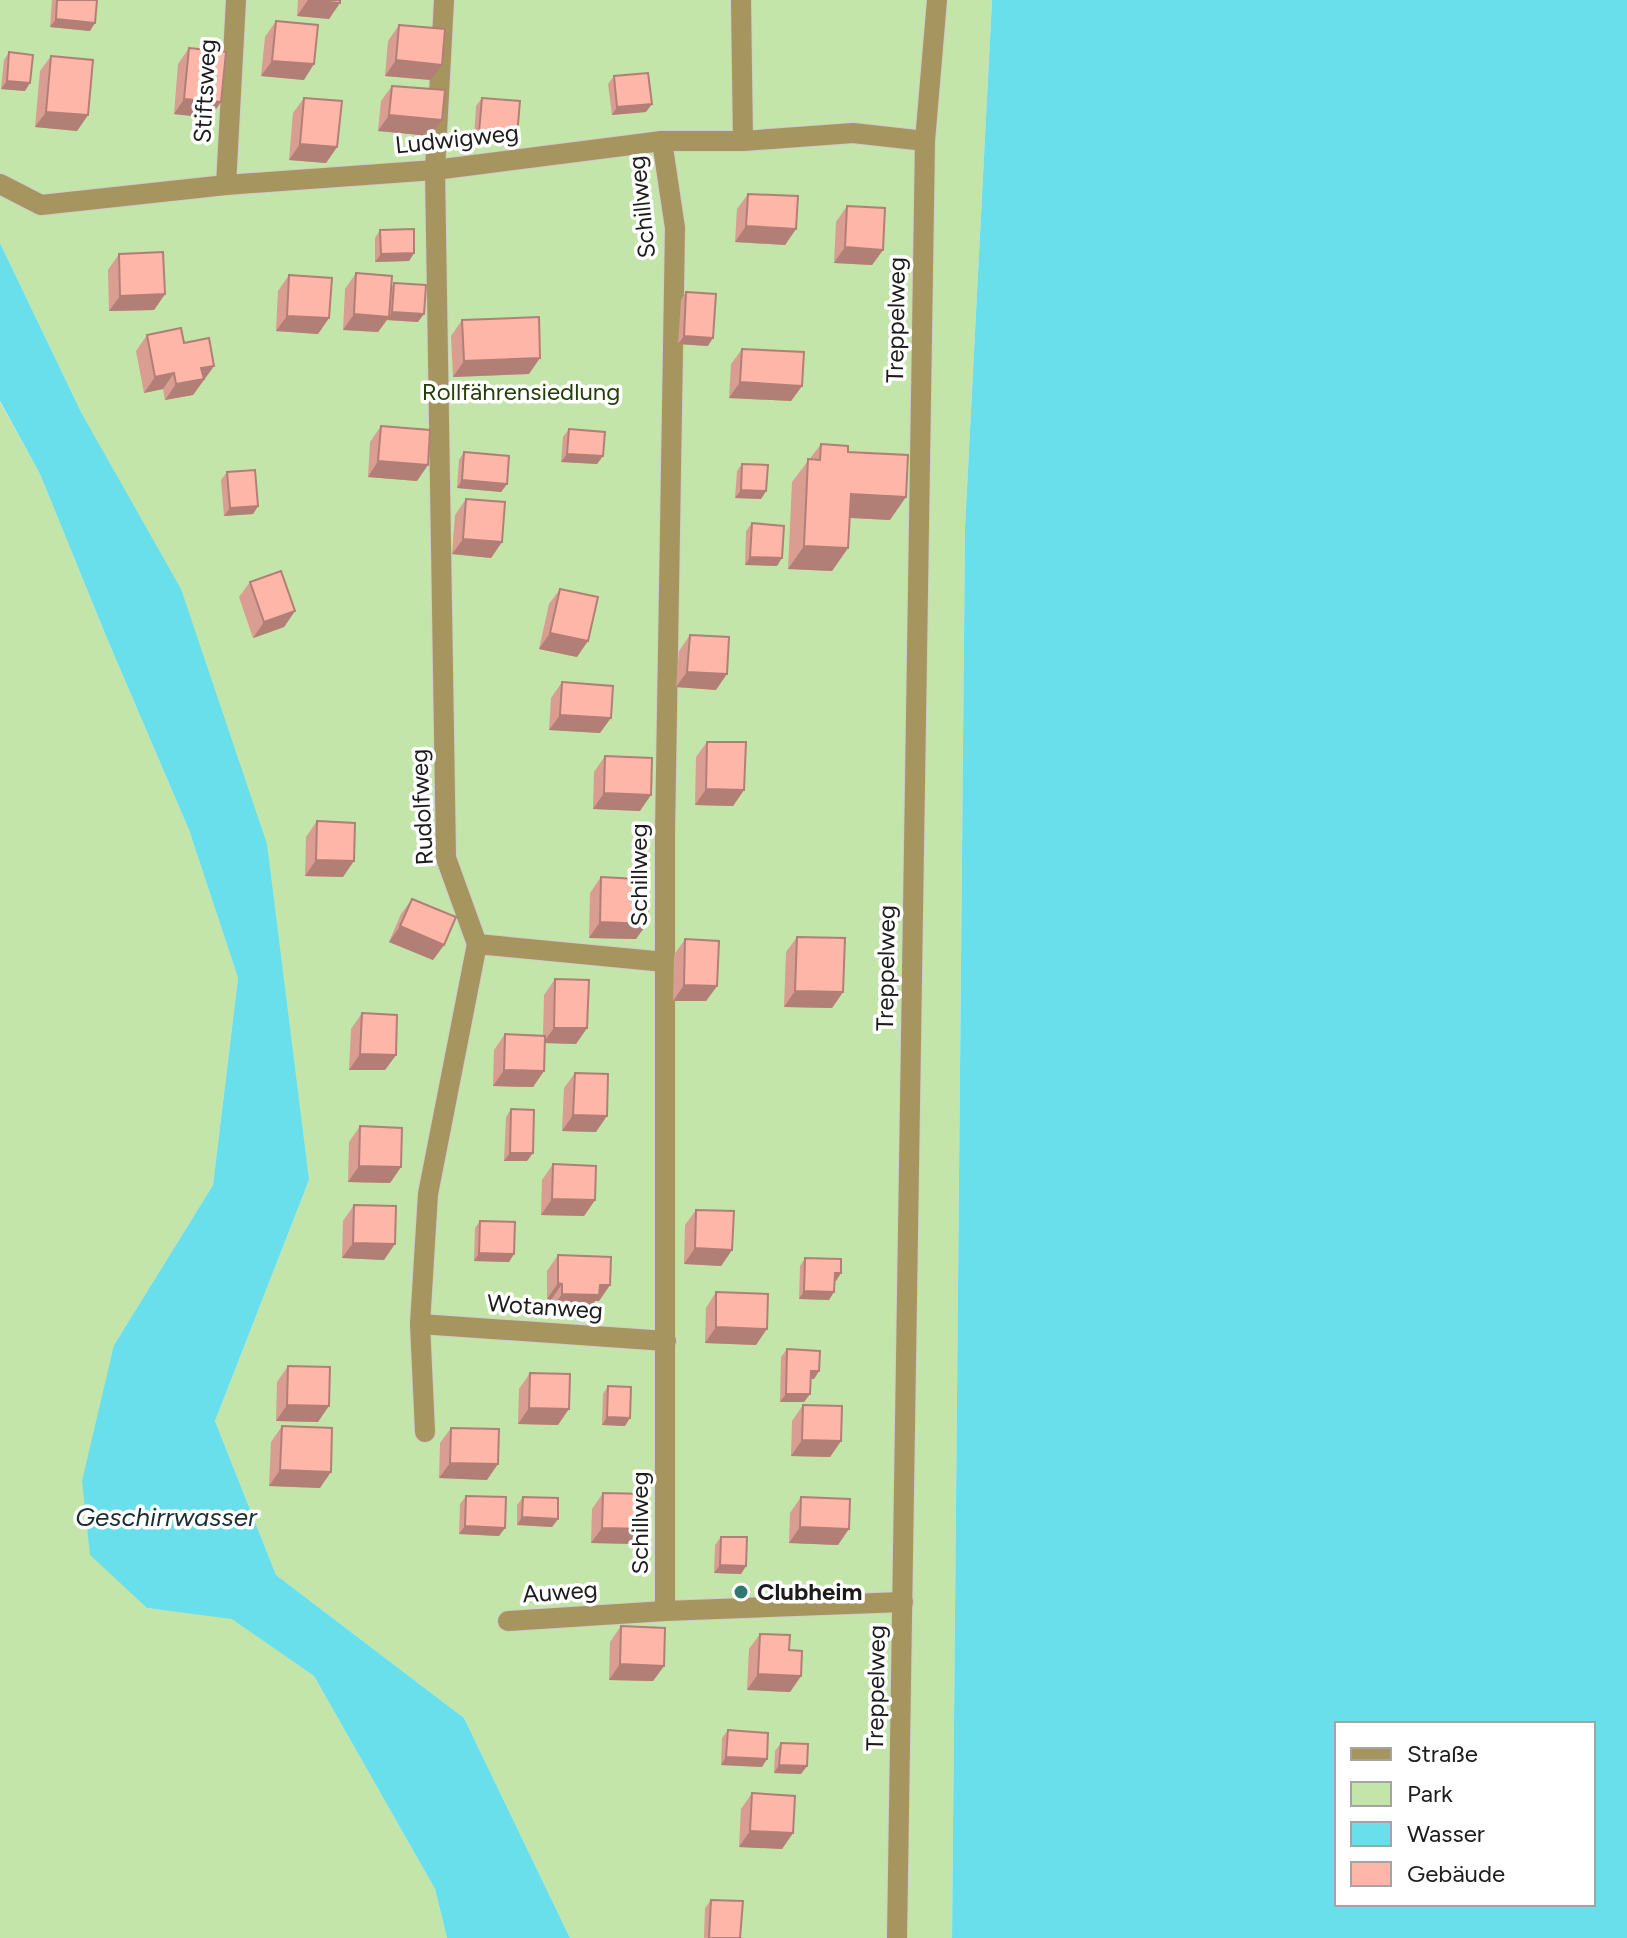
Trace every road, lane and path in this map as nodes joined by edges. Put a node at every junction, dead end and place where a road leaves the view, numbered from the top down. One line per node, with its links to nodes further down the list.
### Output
1 (236, 0): 10 (street, Stiftsweg)
2 (444, 0): 8 (street, Rudolfweg)
3 (741, 0): 6 (street)
4 (937, 0): 7 (street, Treppelweg)
5 (662, 141): 6 (street, Ludwigweg); 8 (street, Ludwigweg); 12 (street, Schillweg)
6 (743, 141): 7 (street, Ludwigweg)
7 (925, 141): 16 (street, Treppelweg)
8 (435, 170): 10 (street, Ludwigweg); 11 (street, Rudolfweg)
9 (0, 184): 10 (street, Ludwigweg)
10 (226, 185)
11 (477, 944): 12 (street); 13 (street)
12 (665, 962): 14 (street, Schillweg)
13 (420, 1324): 14 (street, Wotanweg); 15 (street)
14 (666, 1341): 17 (street, Schillweg)
15 (425, 1432)
16 (903, 1602): 17 (street, Auweg); 19 (street, Treppelweg)
17 (665, 1611): 18 (street, Auweg)
18 (508, 1621)
19 (897, 1938)

